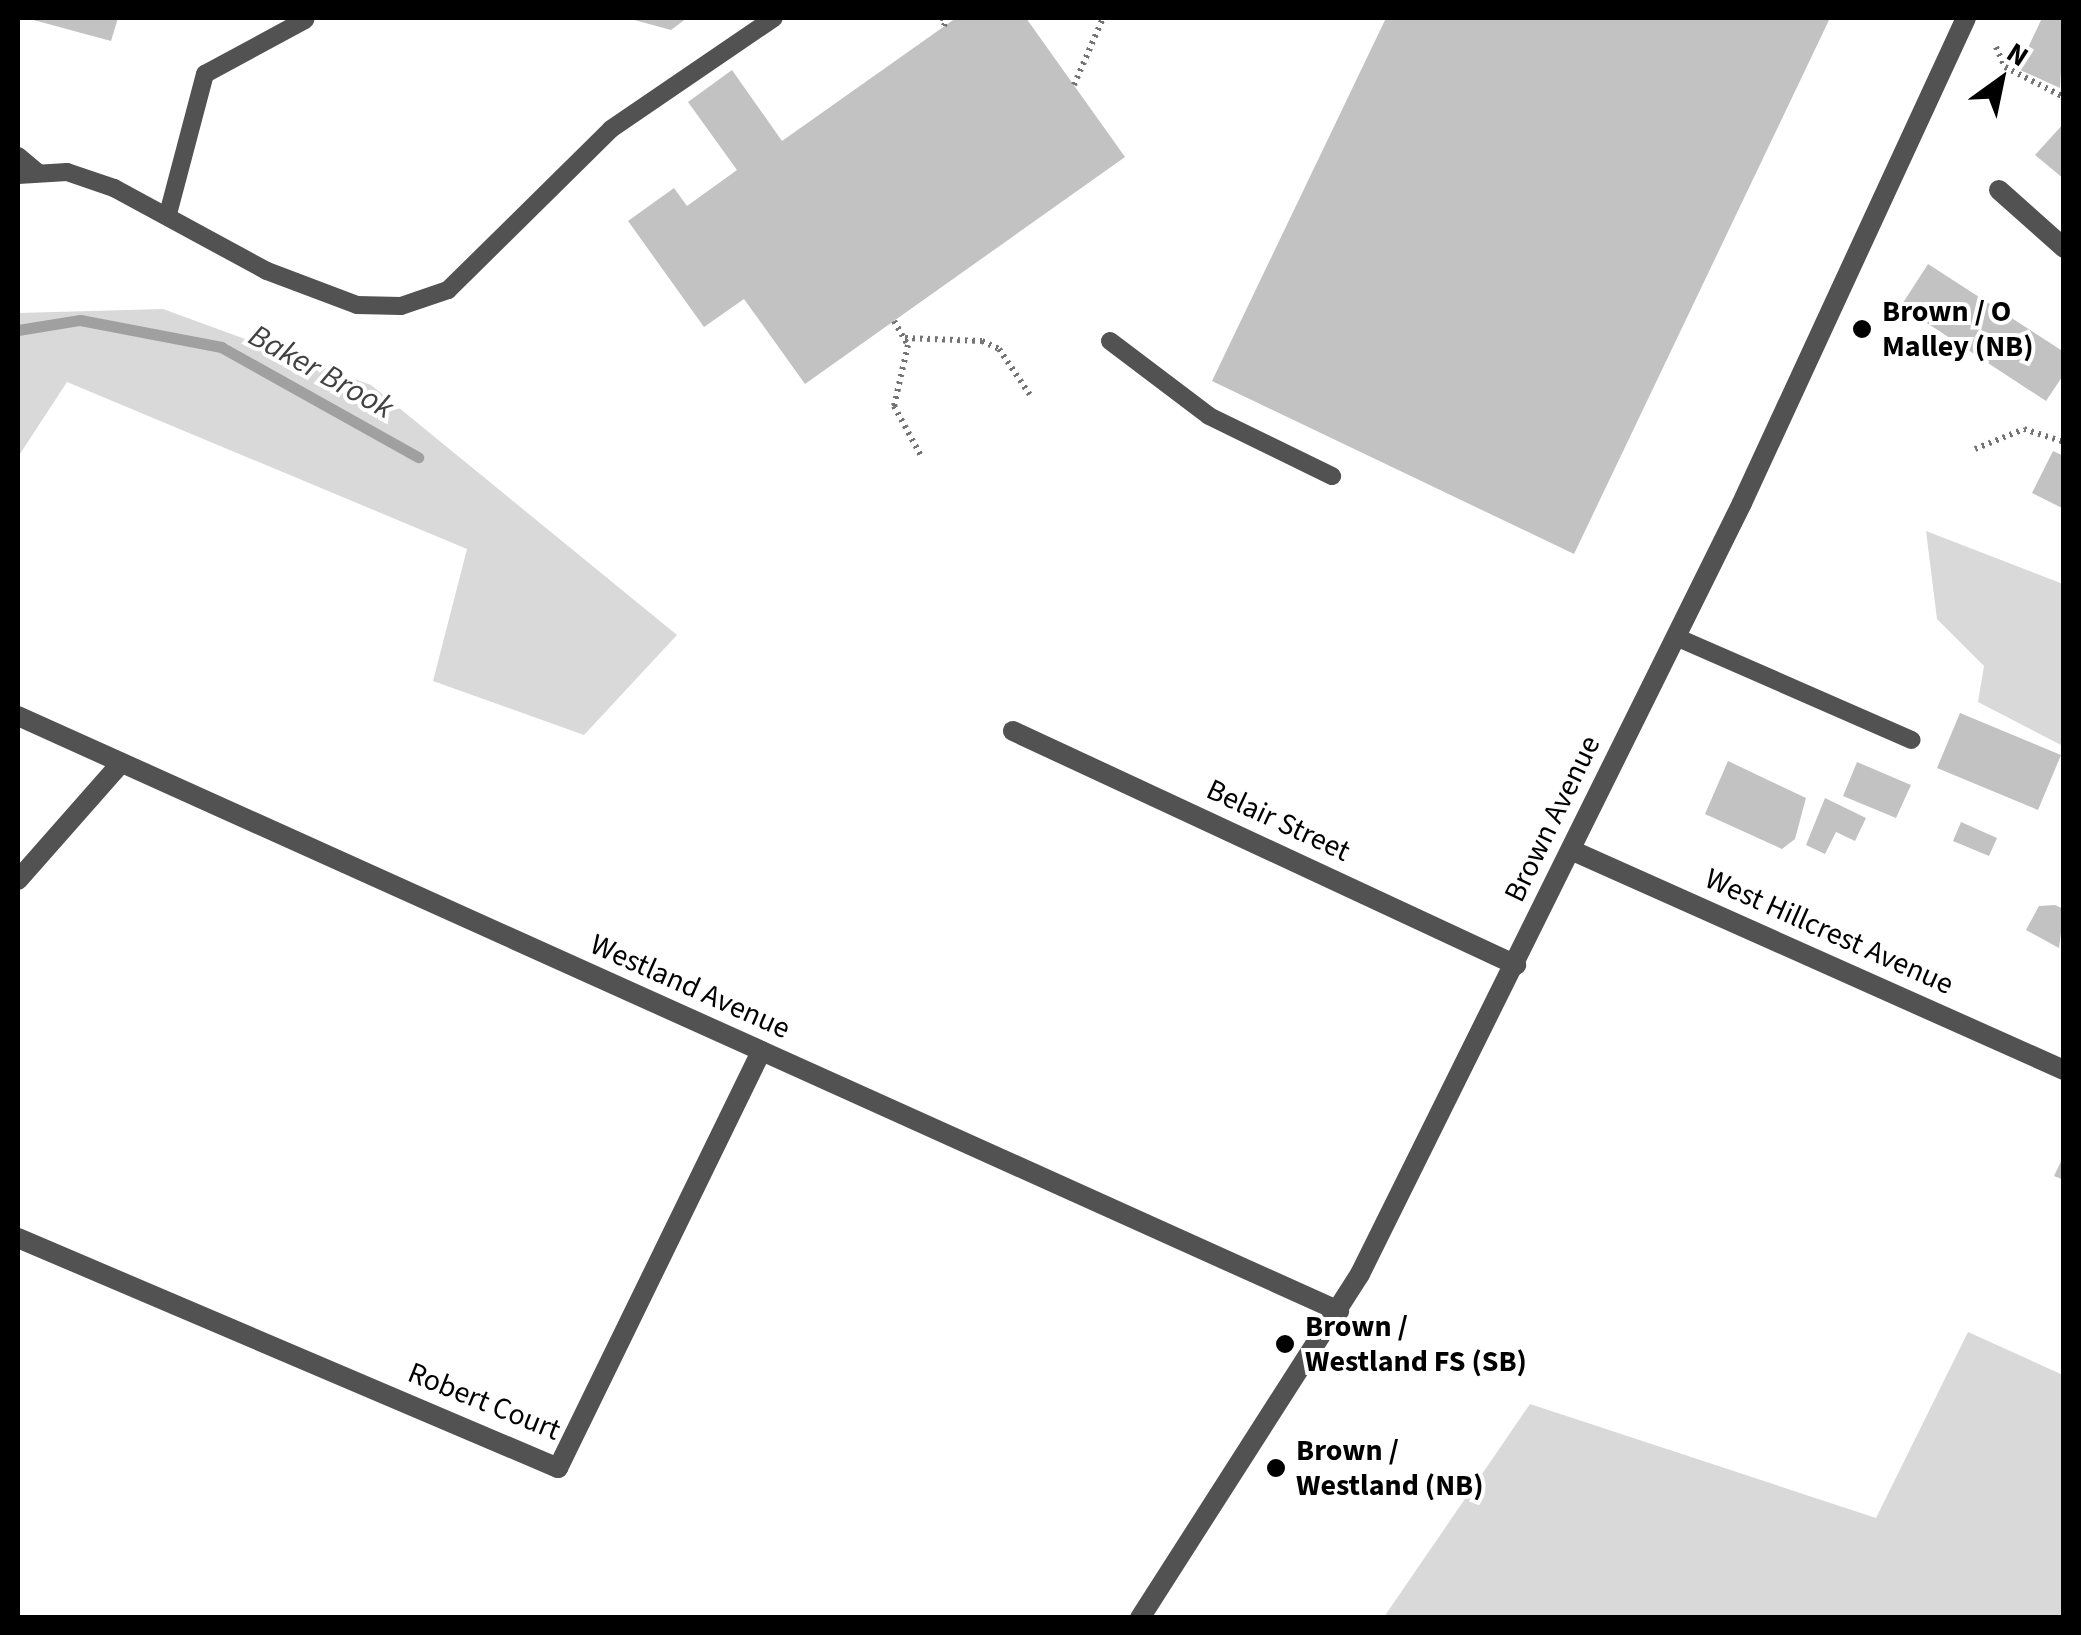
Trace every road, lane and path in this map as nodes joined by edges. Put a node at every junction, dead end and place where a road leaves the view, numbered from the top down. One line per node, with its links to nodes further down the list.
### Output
1 (774, 18): 12 (lane)
2 (1103, 18): 6 (path)
3 (1966, 18): 22 (street, Brown Avenue)
4 (305, 20): 12 (lane)
5 (1996, 47): 7 (path)
6 (1074, 86)
7 (2064, 97)
8 (18, 156): 9 (lane)
9 (38, 172): 10 (lane); 12 (lane)
10 (18, 175)
11 (1998, 190): 13 (street)
12 (168, 214)
13 (2064, 248)
14 (894, 320): 15 (path)
15 (905, 338): 17 (path); 20 (path)
16 (1110, 341): 21 (lane)
17 (1030, 395)
18 (2064, 442): 19 (path)
19 (1975, 449)
20 (922, 456)
21 (1332, 476)
22 (1676, 636): 25 (lane); 27 (street, Brown Avenue)
23 (18, 716): 26 (street, Westland Avenue)
24 (1013, 731): 29 (street, Belair Street)
25 (1912, 740)
26 (121, 763): 28 (street); 30 (street, Westland Avenue)
27 (1570, 850): 29 (street, Brown Avenue); 31 (street, West Hillcrest Avenue)
28 (18, 880)
29 (1516, 965): 33 (street, Brown Avenue)
30 (762, 1052): 32 (street, Robert Court); 33 (street, Westland Avenue)
31 (2064, 1070)
32 (18, 1238)
33 (1339, 1311): 34 (street, Brown Avenue)
34 (1140, 1618)

